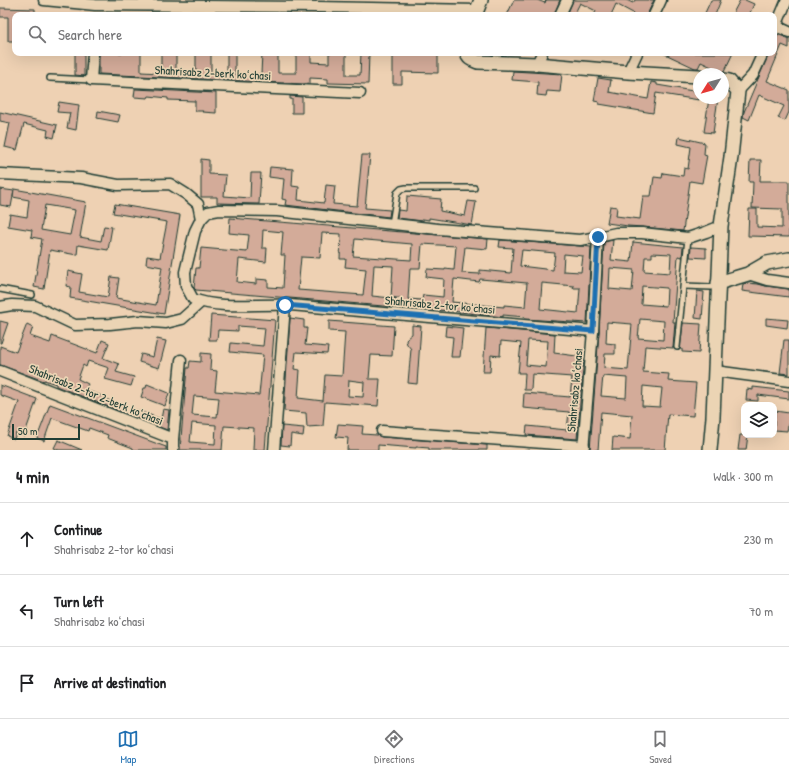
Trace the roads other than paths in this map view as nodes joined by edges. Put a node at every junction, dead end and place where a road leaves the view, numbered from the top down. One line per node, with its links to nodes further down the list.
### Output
1 (44, 0): 6 (street)
2 (567, 0): 7 (street)
3 (661, 0): 8 (street)
4 (787, 0): 9 (street)
5 (478, 8): 6 (street)
6 (95, 10)
7 (561, 12)
8 (655, 12)
9 (777, 24)
10 (777, 29): 11 (street)
11 (789, 32)
12 (93, 56): 22 (street)
13 (467, 56): 18 (street)
14 (486, 56): 18 (street)
15 (636, 56): 19 (street)
16 (762, 56): 24 (street)
17 (540, 59): 18 (street); 19 (street)
18 (496, 63)
19 (628, 72): 20 (street)
20 (693, 76)
21 (50, 78): 22 (lane)
22 (91, 80): 25 (street, Shahrisabz 2-berk koʻchasi)
23 (729, 81): 24 (street)
24 (738, 91): 30 (street)
25 (360, 93)
26 (0, 174): 28 (street)
27 (474, 188): 29 (lane)
28 (201, 220): 29 (street); 40 (street)
29 (392, 224): 31 (street)
30 (721, 226): 32 (street); 35 (street)
31 (598, 237): 32 (street); 43 (street, Shahrisabz koʻchasi)
32 (688, 238): 37 (lane)
33 (789, 259): 34 (street)
34 (748, 274): 35 (street); 36 (street)
35 (718, 283): 37 (lane); 47 (street)
36 (789, 283)
37 (684, 286): 44 (lane)
38 (0, 289): 39 (lane)
39 (32, 295)
40 (201, 302): 41 (street, Shahrisabz 2-tor koʻchasi); 42 (street)
41 (285, 305): 43 (street, Shahrisabz 2-tor koʻchasi); 53 (street)
42 (0, 307)
43 (593, 331): 51 (street, Shahrisabz koʻchasi)
44 (677, 347)
45 (181, 360): 50 (street)
46 (0, 371): 50 (street, Shahrisabz 2-tor 2-berk koʻchasi)
47 (715, 371): 48 (street); 54 (street)
48 (789, 381)
49 (382, 431): 51 (street)
50 (173, 440): 52 (street, Shahrisabz 2-tor 2-berk koʻchasi)
51 (583, 448)
52 (173, 450)
53 (274, 450)
54 (710, 450)

